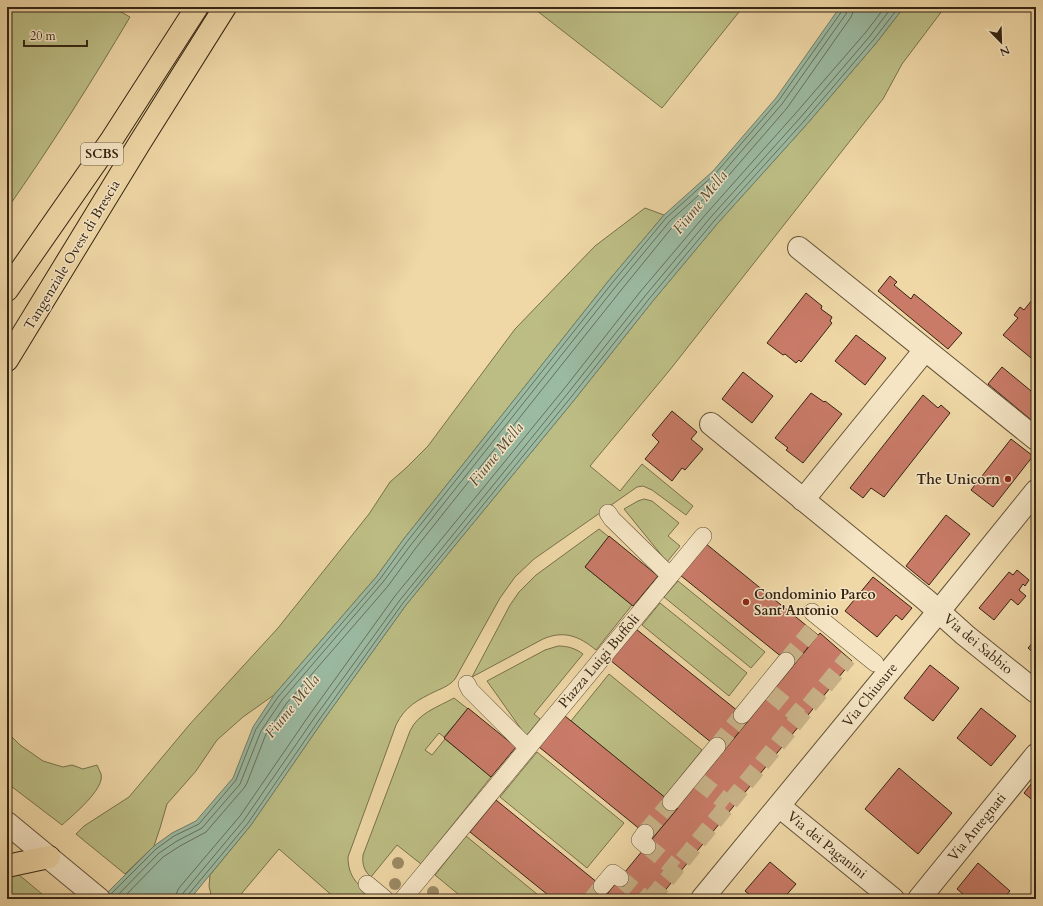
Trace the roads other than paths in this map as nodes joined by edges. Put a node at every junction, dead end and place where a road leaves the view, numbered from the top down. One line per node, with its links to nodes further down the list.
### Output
1 (197, 7): 3 (highway, Tangenziale Ovest di Brescia / SCBS)
2 (225, 7): 7 (highway, Tangenziale Ovest di Brescia / SCBS)
3 (112, 139): 5 (highway); 6 (highway, Tangenziale Ovest di Brescia / SCBS)
4 (799, 248): 8 (street)
5 (7, 265)
6 (7, 290)
7 (18, 342): 9 (highway, Tangenziale Ovest di Brescia / SCBS); 10 (highway)
8 (925, 350): 12 (street); 14 (street)
9 (7, 360)
10 (7, 370)
11 (711, 424): 14 (street, Via dei Sabbio)
12 (1036, 439)
13 (1036, 490): 18 (street, Via Chiusure)
14 (803, 500): 18 (street, Via dei Sabbio)
15 (608, 513): 17 (street)
16 (703, 536): 17 (street, Piazza Luigi Buffoli)
17 (670, 575): 26 (street, Piazza Luigi Buffoli)
18 (939, 611): 23 (street, Via dei Sabbio); 29 (street, Via Chiusure)
19 (815, 620): 21 (street)
20 (786, 661): 24 (street)
21 (875, 663)
22 (467, 684): 26 (street)
23 (1036, 692)
24 (742, 715)
25 (717, 746): 28 (street)
26 (528, 747): 38 (street, Piazza Luigi Buffoli)
27 (1036, 755): 41 (street, Via Antegnati)
28 (671, 802)
29 (779, 806): 39 (street, Via Chiusure); 40 (street, Via dei Paganini)
30 (7, 823): 31 (street)
31 (51, 858): 32 (highway); 36 (street)
32 (7, 866)
33 (620, 878): 35 (street)
34 (367, 884): 37 (street)
35 (602, 886)
36 (99, 899)
37 (385, 899)
38 (403, 899)
39 (702, 899)
40 (893, 899)
41 (919, 899)

